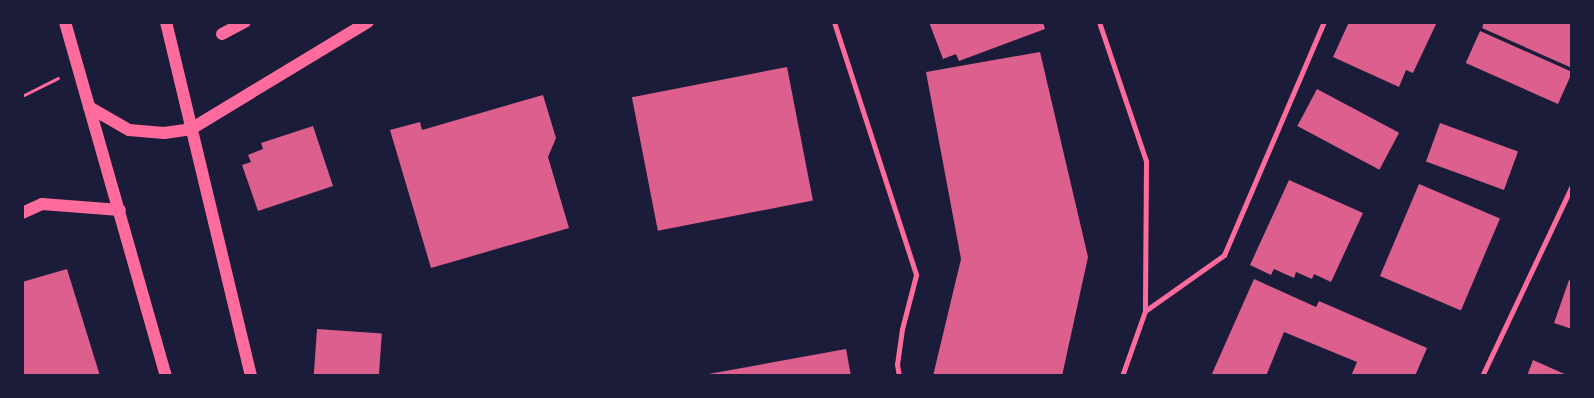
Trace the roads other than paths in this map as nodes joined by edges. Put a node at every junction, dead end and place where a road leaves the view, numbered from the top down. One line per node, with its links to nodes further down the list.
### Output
1 (64, 22): 9 (main road)
2 (166, 22): 10 (main road)
3 (245, 22): 8 (main road)
4 (368, 22): 10 (main road)
5 (834, 22): 17 (street)
6 (1099, 22): 14 (street)
7 (1324, 22): 14 (street)
8 (222, 34)
9 (89, 107): 10 (main road); 12 (main road)
10 (191, 129): 16 (main road)
11 (1572, 186): 19 (street)
12 (120, 210): 13 (main road); 15 (main road)
13 (22, 213)
14 (1145, 312): 18 (street)
15 (166, 376)
16 (251, 376)
17 (899, 376)
18 (1122, 376)
19 (1482, 376)

